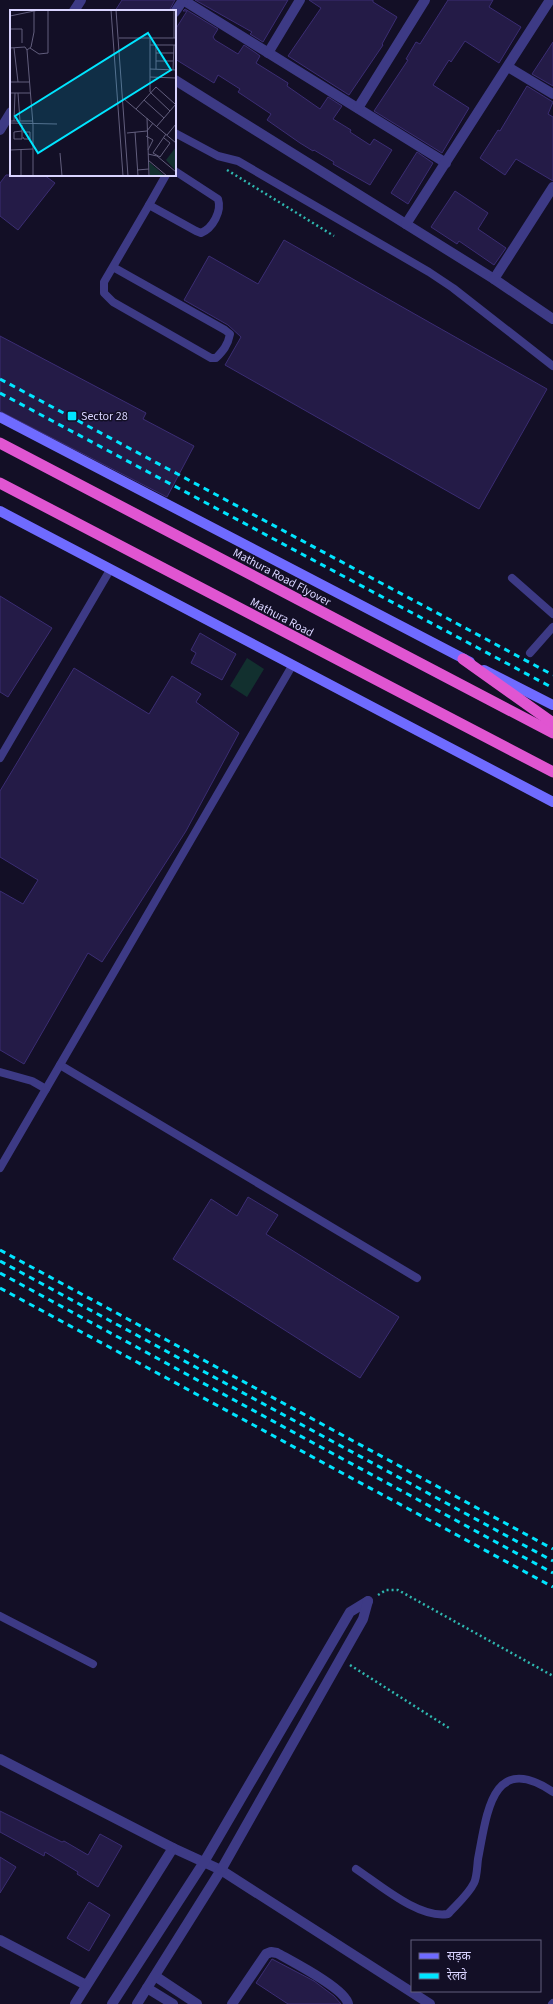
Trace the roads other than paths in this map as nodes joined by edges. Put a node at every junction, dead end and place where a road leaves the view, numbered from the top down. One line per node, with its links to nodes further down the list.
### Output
1 (81, 0): 6 (street)
2 (183, 0): 7 (street); 8 (street)
3 (300, 0): 8 (street)
4 (425, 0): 12 (street)
5 (550, 0): 9 (street)
6 (75, 10)
7 (176, 10)
8 (268, 53): 12 (street)
9 (508, 67): 11 (street); 16 (street)
10 (176, 81): 21 (street)
11 (553, 94)
12 (358, 108): 16 (street)
13 (10, 114): 14 (street)
14 (0, 130)
15 (176, 134): 25 (lane)
16 (446, 163): 21 (street)
17 (176, 172): 20 (lane)
18 (165, 176): 20 (lane)
19 (553, 187): 23 (street)
20 (149, 206): 22 (lane)
21 (406, 224): 23 (street)
22 (113, 267): 22 (lane)
23 (494, 279): 24 (street)
24 (553, 319)
25 (553, 366)
26 (0, 417): 35 (main road)
27 (0, 443): 39 (highway, Mathura Road Flyover)
28 (0, 483): 41 (highway, Mathura Road)
29 (0, 512): 30 (main road)
30 (110, 570): 36 (main road); 40 (lane)
31 (512, 578): 32 (lane)
32 (553, 614)
33 (553, 627): 34 (lane)
34 (530, 654)
35 (463, 659): 37 (main road); 38 (highway)
36 (292, 666): 42 (main road); 43 (lane)
37 (551, 703)
38 (553, 723)
39 (553, 733)
40 (0, 758)
41 (553, 772)
42 (553, 802)
43 (60, 1065): 45 (lane); 47 (lane)
44 (0, 1072): 45 (lane)
45 (46, 1088): 46 (lane)
46 (0, 1168)
47 (417, 1278)
48 (0, 1616): 49 (lane)
49 (93, 1664)
50 (0, 1759): 52 (street)
51 (553, 1792): 54 (lane)
52 (172, 1848): 53 (street); 58 (street)
53 (204, 1862): 55 (street); 55 (street); 63 (street)
54 (356, 1869)
55 (221, 1870): 57 (street); 61 (street)
56 (0, 1940): 58 (street)
57 (155, 1976): 59 (street); 66 (street)
58 (86, 1985): 62 (street)
59 (147, 1988): 64 (street); 65 (street)
60 (411, 1992): 69 (street)
61 (411, 1992)
62 (75, 2004)
63 (112, 2004)
64 (137, 2004)
65 (173, 2004)
66 (197, 2004)
67 (232, 2004): 68 (street)
68 (348, 2004)
69 (430, 2004)

